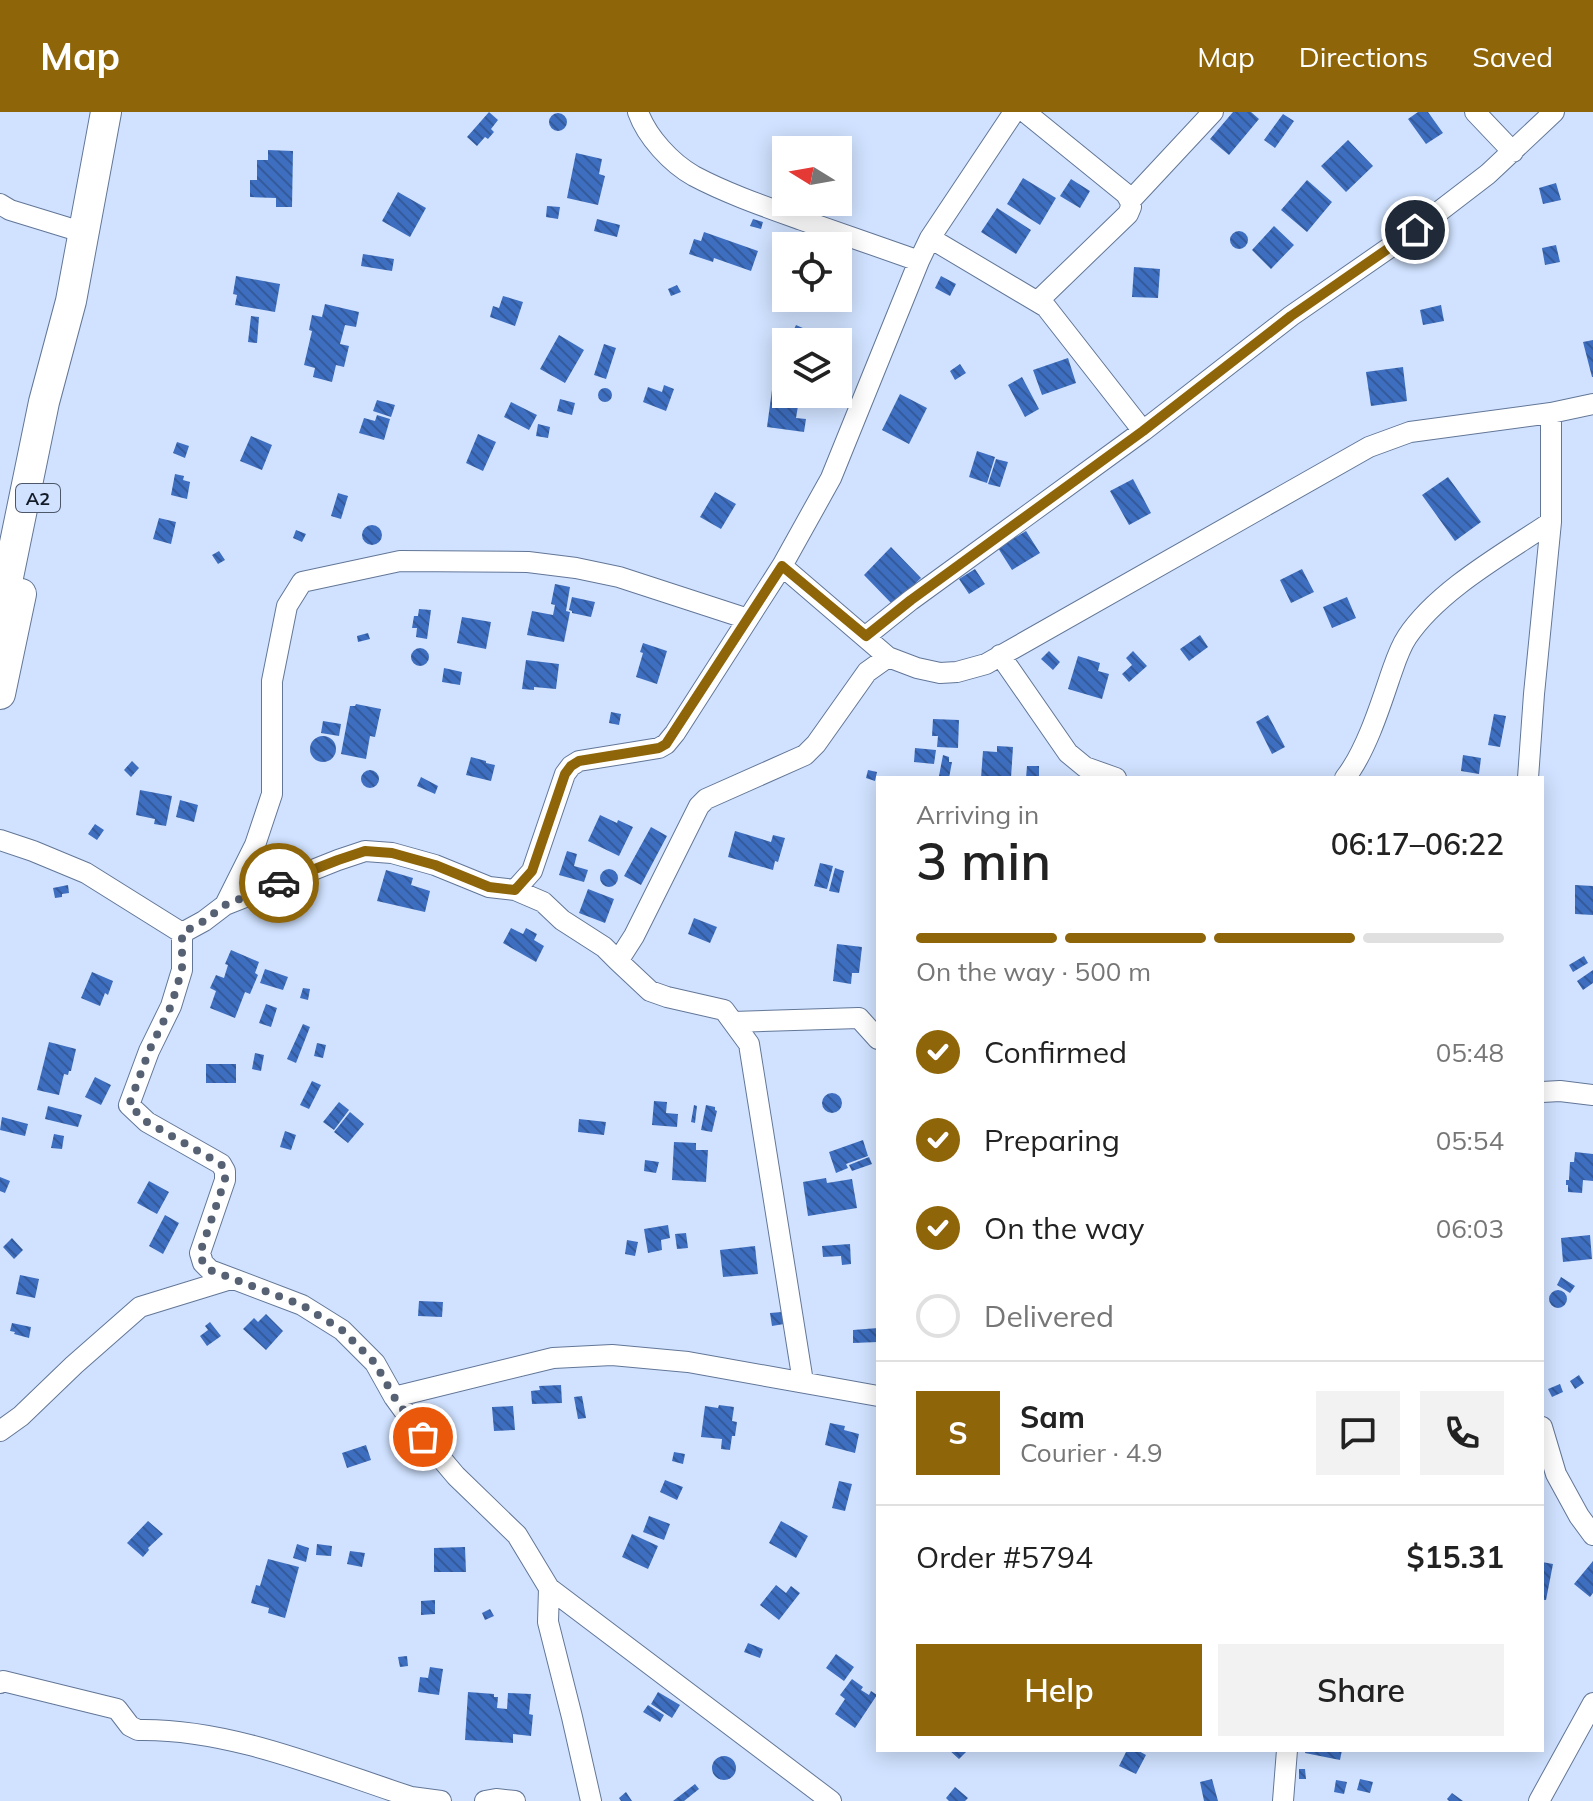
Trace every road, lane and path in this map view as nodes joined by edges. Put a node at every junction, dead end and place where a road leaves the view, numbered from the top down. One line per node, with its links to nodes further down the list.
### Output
1 (106, 112): 11 (highway, A2)
2 (638, 112): 13 (street)
3 (1014, 112): 12 (street)
4 (1025, 112): 9 (street)
5 (1213, 112): 9 (street)
6 (1475, 112): 8 (street)
7 (1554, 112): 8 (street)
8 (1513, 152): 18 (street)
9 (1130, 201): 15 (street)
10 (0, 204): 11 (street)
11 (85, 233): 14 (highway, A2)
12 (930, 238): 13 (street); 15 (street)
13 (919, 261): 20 (street)
14 (71, 301): 21 (highway, A2); 26 (highway, A2)
15 (1038, 301): 18 (street)
16 (1593, 404): 17 (street)
17 (1551, 413): 19 (street); 24 (street)
18 (1143, 431): 23 (street)
19 (1551, 522): 28 (street); 29 (street)
20 (782, 566): 22 (street); 23 (street)
21 (2, 602)
22 (748, 619): 31 (street); 32 (street)
23 (866, 636): 25 (street)
24 (1000, 655): 25 (street); 27 (street)
25 (888, 657): 34 (street)
26 (1, 682)
27 (1110, 776)
28 (1346, 776)
29 (1528, 776)
30 (0, 840): 33 (street)
31 (515, 890): 32 (street); 34 (street)
32 (225, 905): 33 (street)
33 (182, 933): 39 (street)
34 (618, 961): 35 (street)
35 (733, 1022): 36 (street); 40 (street)
36 (876, 1037)
37 (1544, 1092): 38 (street)
38 (1593, 1095)
39 (231, 1279): 42 (street); 43 (street)
40 (803, 1382): 41 (street); 42 (street)
41 (876, 1396)
42 (394, 1397): 46 (street)
43 (0, 1431)
44 (1544, 1434): 45 (street)
45 (1593, 1535)
46 (549, 1588): 53 (street); 54 (street)
47 (0, 1683): 50 (street)
48 (1593, 1703): 56 (street)
49 (1287, 1752): 55 (street)
50 (441, 1801)
51 (485, 1801): 52 (street)
52 (515, 1801)
53 (591, 1801)
54 (831, 1801)
55 (1283, 1801)
56 (1539, 1801)

